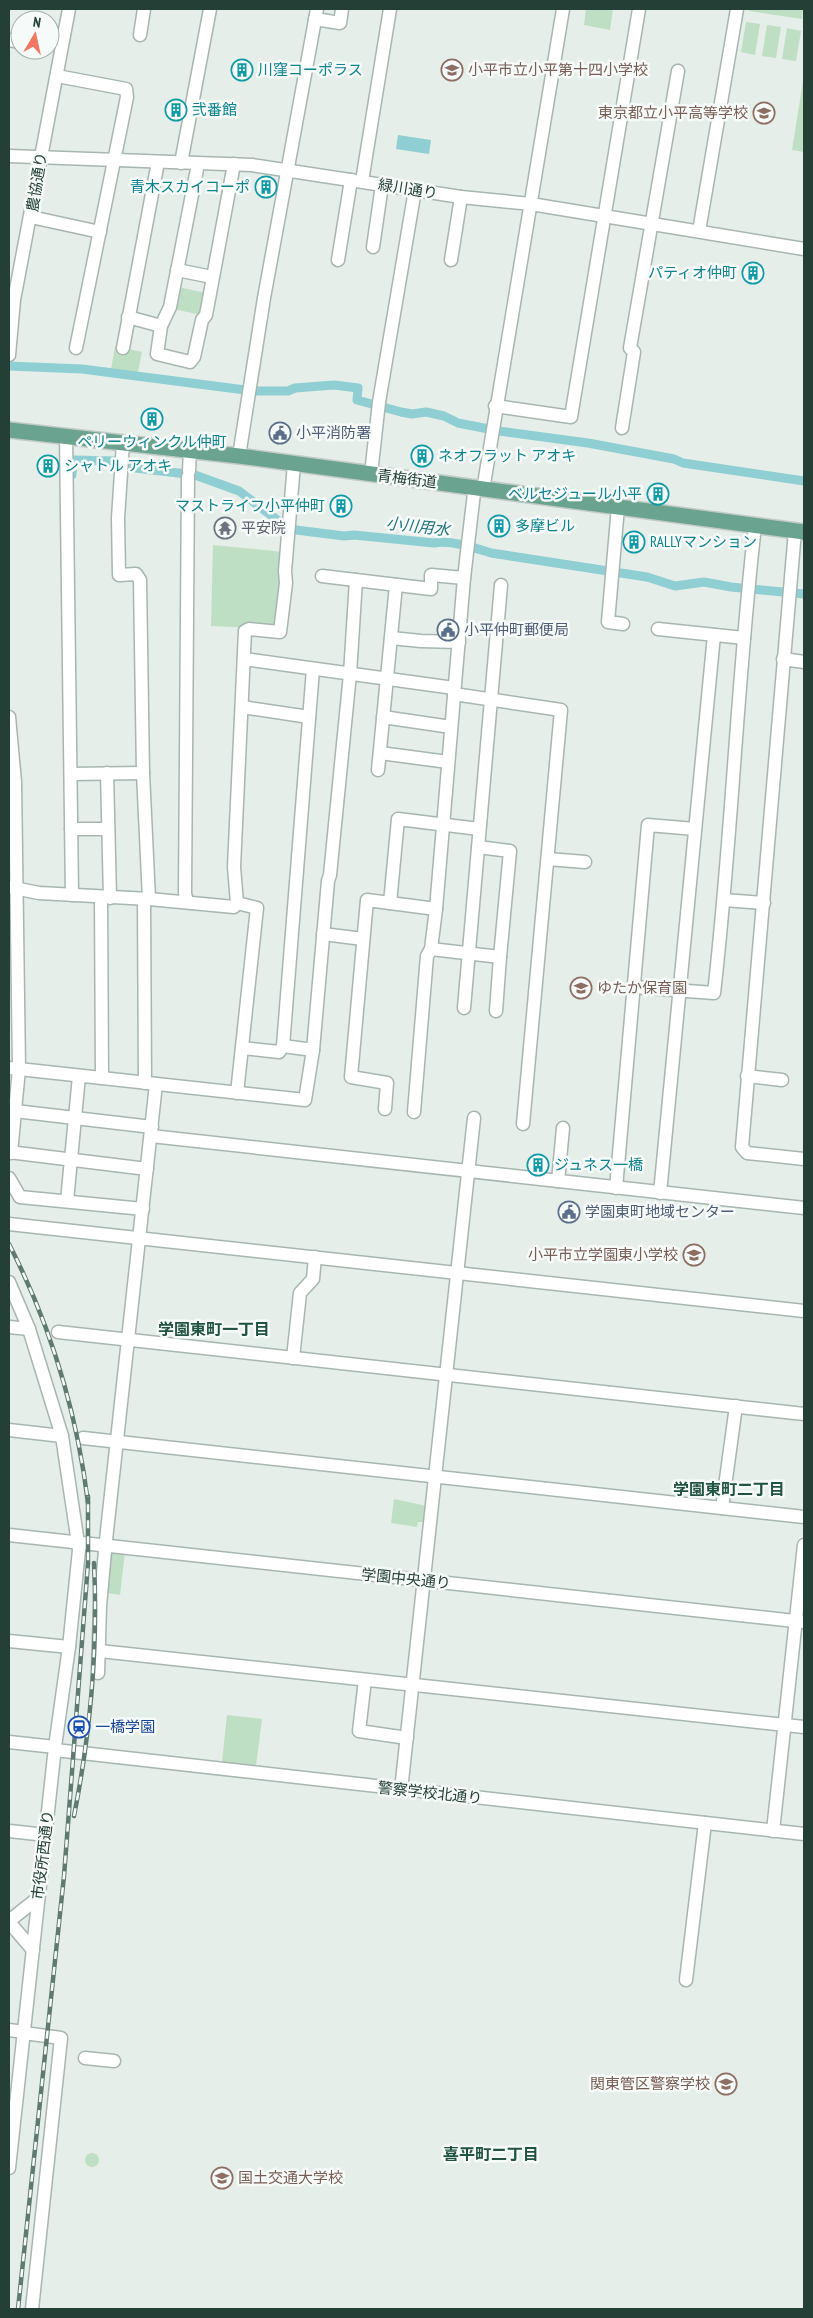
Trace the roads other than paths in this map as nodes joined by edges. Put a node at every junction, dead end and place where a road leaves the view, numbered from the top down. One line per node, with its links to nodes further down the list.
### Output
1 (69, 9): 11 (street, 農協通り)
2 (144, 9): 10 (street)
3 (210, 9): 19 (street)
4 (342, 9): 9 (street)
5 (390, 9): 23 (street)
6 (563, 9): 27 (street)
7 (639, 9): 28 (street)
8 (737, 9): 31 (street)
9 (316, 14): 22 (street)
10 (140, 35)
11 (60, 36)
12 (56, 60): 14 (street, 農協通り)
13 (678, 71): 30 (street)
14 (57, 76): 16 (street, 農協通り); 17 (street)
15 (9, 156): 16 (street, 緑川通り)
16 (42, 158): 17 (street, 緑川通り); 29 (street, 農協通り)
17 (114, 160): 18 (street, 緑川通り); 32 (street)
18 (158, 162): 19 (street, 緑川通り); 39 (street)
19 (180, 163): 20 (street, 緑川通り)
20 (198, 164): 21 (street, 緑川通り); 37 (street)
21 (234, 164): 22 (street, 緑川通り); 38 (street)
22 (288, 171): 23 (street, 緑川通り); 50 (street)
23 (356, 181): 24 (street, 緑川通り); 35 (street)
24 (382, 185): 25 (street, 緑川通り); 33 (street)
25 (416, 190): 26 (street, 緑川通り); 52 (street)
26 (461, 197): 27 (street, 緑川通り); 36 (street)
27 (531, 204): 28 (street, 緑川通り); 44 (street)
28 (605, 216): 30 (street, 緑川通り); 44 (street)
29 (31, 217): 32 (street); 43 (street, 農協通り)
30 (651, 224): 31 (street, 緑川通り); 45 (street)
31 (699, 231): 34 (street, 緑川通り)
32 (100, 232): 41 (street)
33 (372, 247)
34 (804, 249)
35 (338, 260)
36 (451, 260)
37 (177, 270): 38 (street); 40 (street)
38 (212, 277): 40 (street)
39 (128, 317): 40 (street); 42 (street)
40 (161, 326)
41 (76, 348)
42 (123, 348)
43 (9, 355)
44 (496, 406): 53 (street)
45 (622, 428)
46 (9, 430): 47 (main road, 青梅街道)
47 (66, 436): 48 (main road, 青梅街道); 86 (street)
48 (123, 443): 49 (main road, 青梅街道); 85 (street)
49 (190, 450): 50 (main road, 青梅街道); 100 (street)
50 (239, 456): 51 (main road, 青梅街道)
51 (294, 464): 52 (main road, 青梅街道); 68 (street)
52 (371, 474): 53 (main road, 青梅街道)
53 (479, 488): 54 (main road, 青梅街道); 58 (street)
54 (618, 507): 55 (main road, 青梅街道); 62 (street)
55 (755, 526): 56 (main road, 青梅街道); 66 (street)
56 (800, 531): 69 (street)
57 (322, 576): 59 (street)
58 (464, 578): 60 (street); 67 (street)
59 (356, 580): 60 (street); 72 (street)
60 (396, 585): 65 (street)
61 (501, 585): 75 (street)
62 (623, 624)
63 (658, 629): 64 (street)
64 (714, 635): 66 (street); 91 (street)
65 (391, 638): 67 (street); 73 (street)
66 (744, 638): 99 (street)
67 (458, 642): 74 (street)
68 (244, 659): 71 (street); 76 (street)
69 (784, 659): 70 (street); 103 (street)
70 (804, 662)
71 (313, 669): 72 (street); 78 (street)
72 (350, 674): 73 (street); 105 (street)
73 (387, 679): 74 (street); 79 (street)
74 (454, 691): 75 (street); 80 (street)
75 (490, 700): 90 (street); 93 (street)
76 (242, 707): 78 (street); 101 (street)
77 (9, 717): 95 (street)
78 (309, 717): 114 (street)
79 (383, 717): 80 (street); 81 (street)
80 (451, 727): 82 (street)
81 (380, 753): 82 (street); 83 (street)
82 (448, 762): 87 (street)
83 (378, 770)
84 (107, 773): 85 (street); 86 (street); 89 (street)
85 (143, 773): 98 (street)
86 (71, 774): 88 (street)
87 (444, 824): 90 (street); 102 (street); 104 (street)
88 (71, 829): 89 (street); 96 (street)
89 (108, 829): 97 (street)
90 (479, 829): 92 (street)
91 (695, 829): 110 (street); 111 (street)
92 (478, 848): 108 (street); 109 (street)
93 (548, 859): 94 (street); 129 (street)
94 (585, 862)
95 (12, 887): 96 (street); 117 (street)
96 (72, 896): 97 (street)
97 (105, 898): 98 (street); 120 (street)
98 (146, 899): 100 (street); 122 (street)
99 (724, 900): 103 (street); 111 (street)
100 (187, 902): 101 (street)
101 (237, 903): 115 (street)
102 (390, 903): 104 (street); 106 (street)
103 (764, 903): 119 (street)
104 (436, 909): 107 (street)
105 (323, 934): 106 (street); 116 (street)
106 (364, 939): 124 (street)
107 (431, 949): 108 (street); 126 (street)
108 (467, 954): 109 (street); 112 (street)
109 (500, 957): 113 (street)
110 (634, 987): 111 (street); 139 (street)
111 (680, 991): 140 (street)
112 (464, 1008)
113 (496, 1012)
114 (283, 1046): 115 (street); 116 (street)
115 (243, 1048): 123 (street)
116 (313, 1050): 123 (street)
117 (14, 1069): 118 (street); 125 (street)
118 (79, 1076): 120 (street); 127 (street)
119 (747, 1076): 121 (street); 133 (street)
120 (102, 1078): 122 (street)
121 (782, 1080)
122 (151, 1084): 123 (street); 131 (street)
123 (237, 1093)
124 (385, 1109)
125 (15, 1111): 127 (street); 132 (street)
126 (414, 1112)
127 (75, 1118): 131 (street); 134 (street)
128 (474, 1118): 136 (street)
129 (523, 1124)
130 (563, 1128): 138 (street)
131 (151, 1132): 135 (street); 136 (street)
132 (10, 1153): 134 (street)
133 (804, 1159)
134 (71, 1160): 135 (street); 141 (street)
135 (147, 1168): 143 (street)
136 (469, 1171): 138 (street); 147 (street)
137 (9, 1178): 141 (street)
138 (558, 1182): 139 (street)
139 (616, 1188): 140 (street)
140 (660, 1193): 142 (street)
141 (67, 1202): 143 (street)
142 (804, 1208)
143 (143, 1209): 145 (street)
144 (9, 1224): 145 (street)
145 (140, 1238): 146 (street); 153 (street)
146 (315, 1258): 147 (street); 154 (street)
147 (457, 1273): 149 (street); 155 (street)
148 (9, 1282): 151 (street, 市役所西通り)
149 (804, 1311)
150 (9, 1327): 151 (street)
151 (29, 1329): 159 (street, 市役所西通り)
152 (58, 1332): 153 (street)
153 (129, 1340): 154 (street); 161 (street)
154 (293, 1358): 155 (street)
155 (446, 1375): 156 (street); 162 (street)
156 (736, 1406): 157 (street); 163 (street)
157 (804, 1414)
158 (9, 1430): 159 (street)
159 (62, 1436): 166 (street, 市役所西通り)
160 (83, 1438): 161 (street)
161 (116, 1441): 162 (street); 168 (street)
162 (436, 1476): 163 (street); 169 (street)
163 (722, 1508): 164 (street)
164 (804, 1517)
165 (9, 1535): 166 (street, 学園中央通り)
166 (78, 1542): 168 (street, 学園中央通り); 172 (street, 市役所西通り)
167 (804, 1545): 170 (street)
168 (106, 1546): 169 (street, 学園中央通り); 173 (street)
169 (424, 1580): 170 (street, 学園中央通り); 176 (street)
170 (800, 1622): 177 (street)
171 (9, 1641): 172 (street)
172 (69, 1647): 181 (street, 市役所西通り)
173 (100, 1651): 174 (street); 175 (street)
174 (98, 1673)
175 (365, 1680): 176 (street); 179 (street)
176 (413, 1684): 177 (street); 179 (street)
177 (784, 1725): 178 (street); 185 (street)
178 (804, 1727)
179 (407, 1738): 182 (street)
180 (9, 1742): 181 (street, 警察学校北通り)
181 (55, 1749): 182 (street, 警察学校北通り); 187 (street, 市役所西通り)
182 (401, 1790): 183 (street, 警察学校北通り)
183 (705, 1823): 185 (street, 警察学校北通り); 191 (street)
184 (9, 1831): 187 (street)
185 (773, 1831): 186 (street, 警察学校北通り)
186 (804, 1834)
187 (46, 1835): 188 (street, 市役所西通り)
188 (38, 1898): 189 (street); 190 (street, 市役所西通り)
189 (9, 1922): 190 (street)
190 (33, 1950): 193 (street, 市役所西通り)
191 (686, 1980)
192 (9, 2030): 193 (street)
193 (24, 2032): 196 (street, 市役所西通り); 197 (street)
194 (85, 2058): 195 (street)
195 (114, 2061)
196 (9, 2168)
197 (32, 2309)

